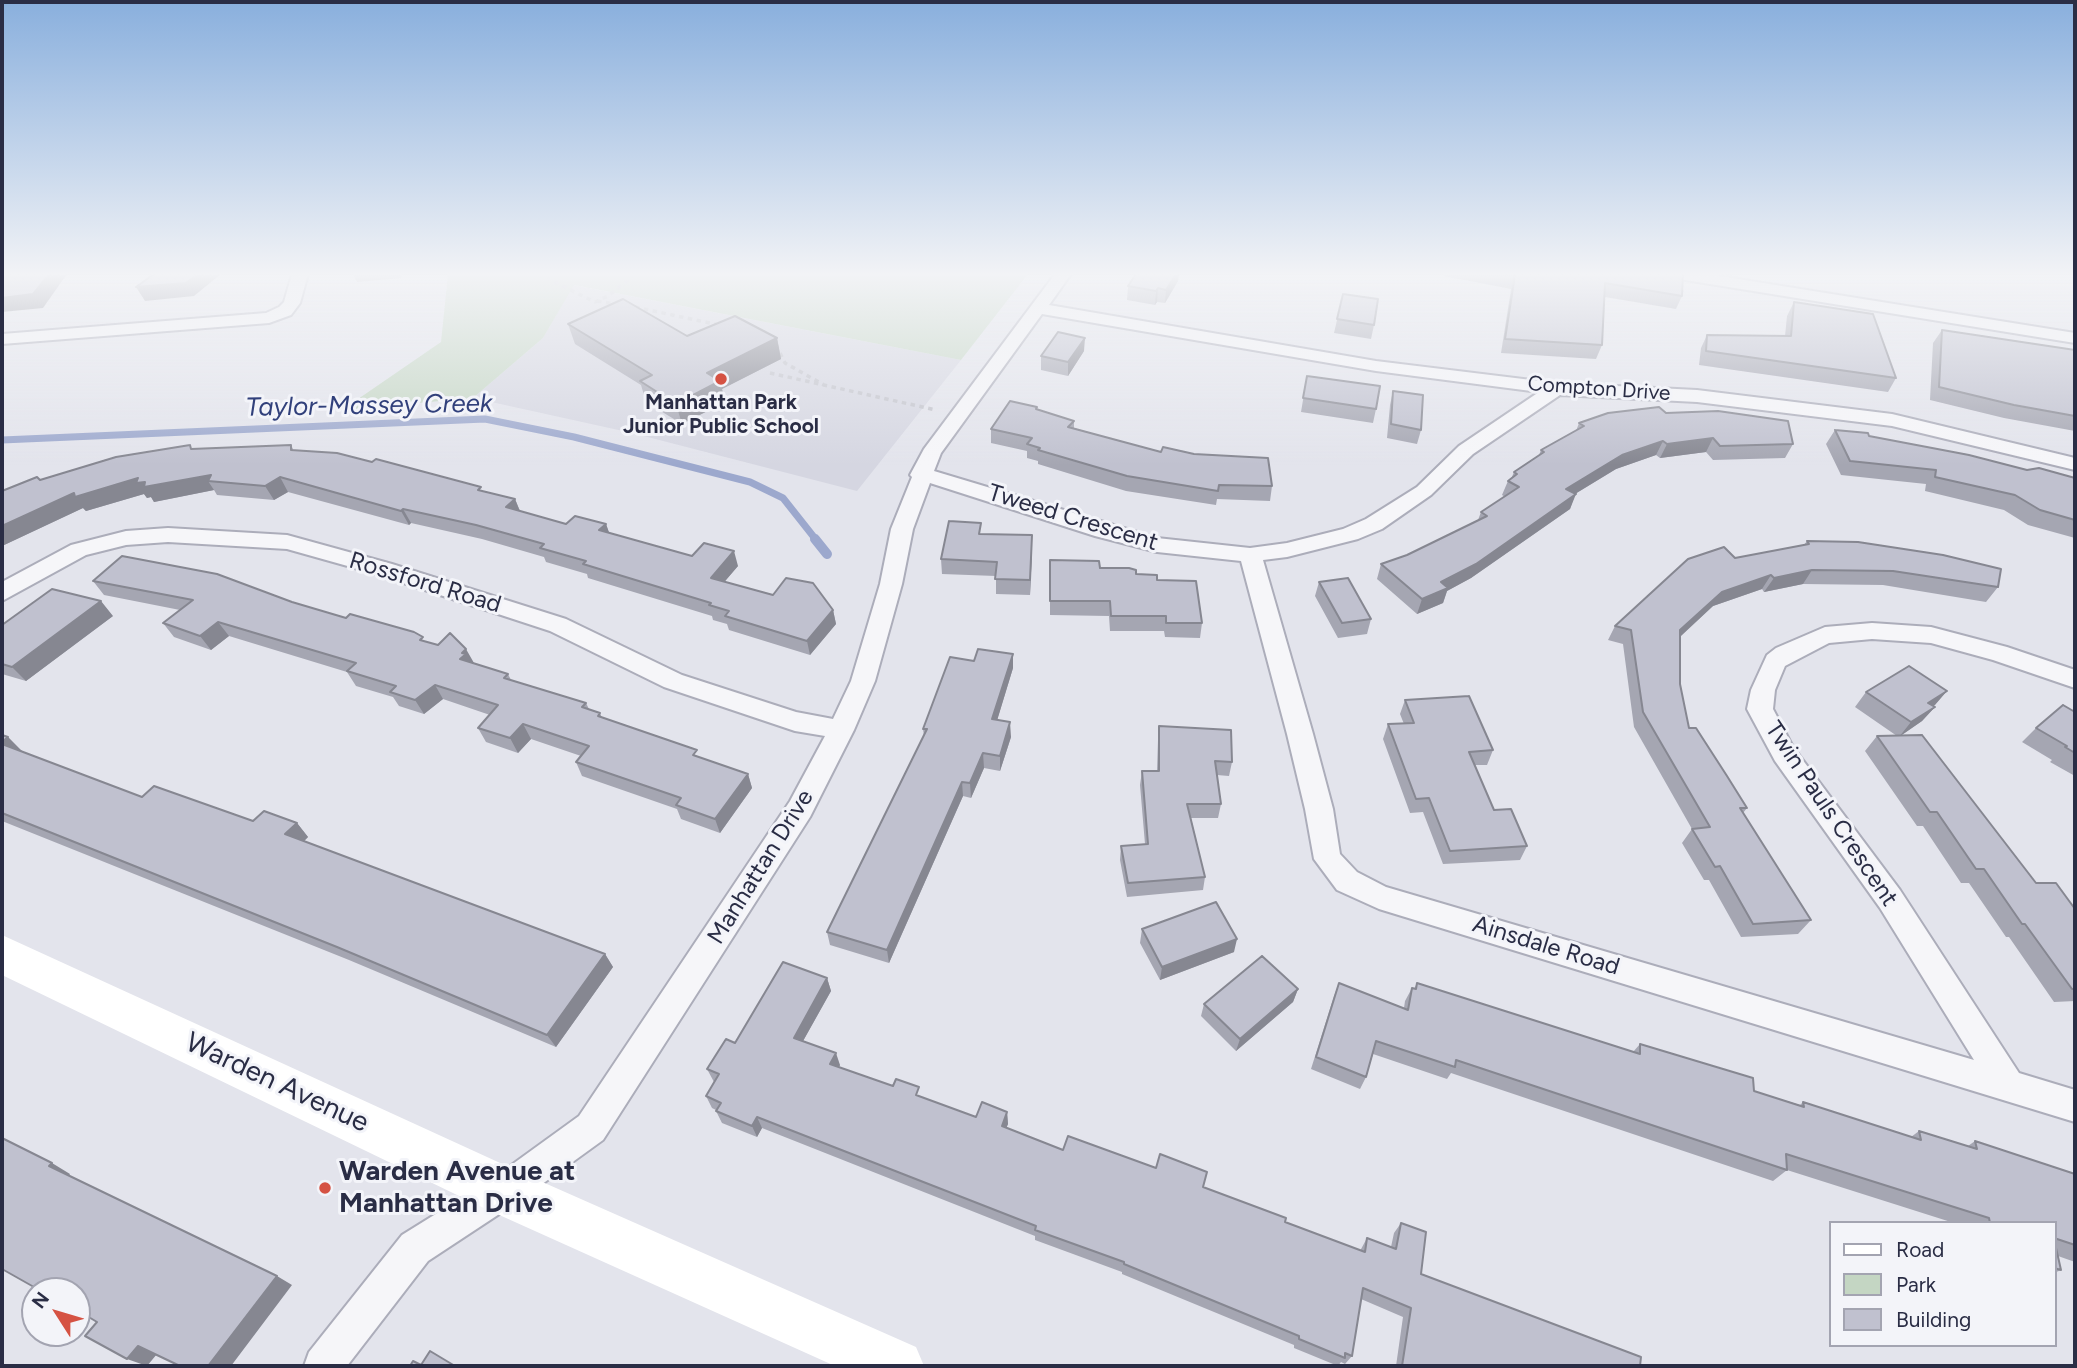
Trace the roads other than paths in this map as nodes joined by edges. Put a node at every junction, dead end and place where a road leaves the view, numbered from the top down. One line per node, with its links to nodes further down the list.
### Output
1 (1015, 338): 5 (street, Manhattan Drive)
2 (1206, 338): 3 (street, Compton Drive)
3 (1556, 389): 4 (street, Compton Drive); 6 (street, Tweed Crescent)
4 (2075, 464)
5 (920, 475): 6 (street, Tweed Crescent); 9 (street, Manhattan Drive)
6 (1250, 555): 11 (street, Ainsdale Road)
7 (2, 593): 9 (street, Rossford Road)
8 (2075, 679): 11 (street, Twin Pauls Crescent)
9 (841, 730): 13 (street, Manhattan Drive)
10 (2, 954): 13 (main road, Warden Avenue)
11 (2007, 1084): 12 (street, Ainsdale Road)
12 (2075, 1106)
13 (504, 1191): 14 (street, Manhattan Drive); 15 (main road, Warden Avenue)
14 (323, 1366)
15 (897, 1366)

